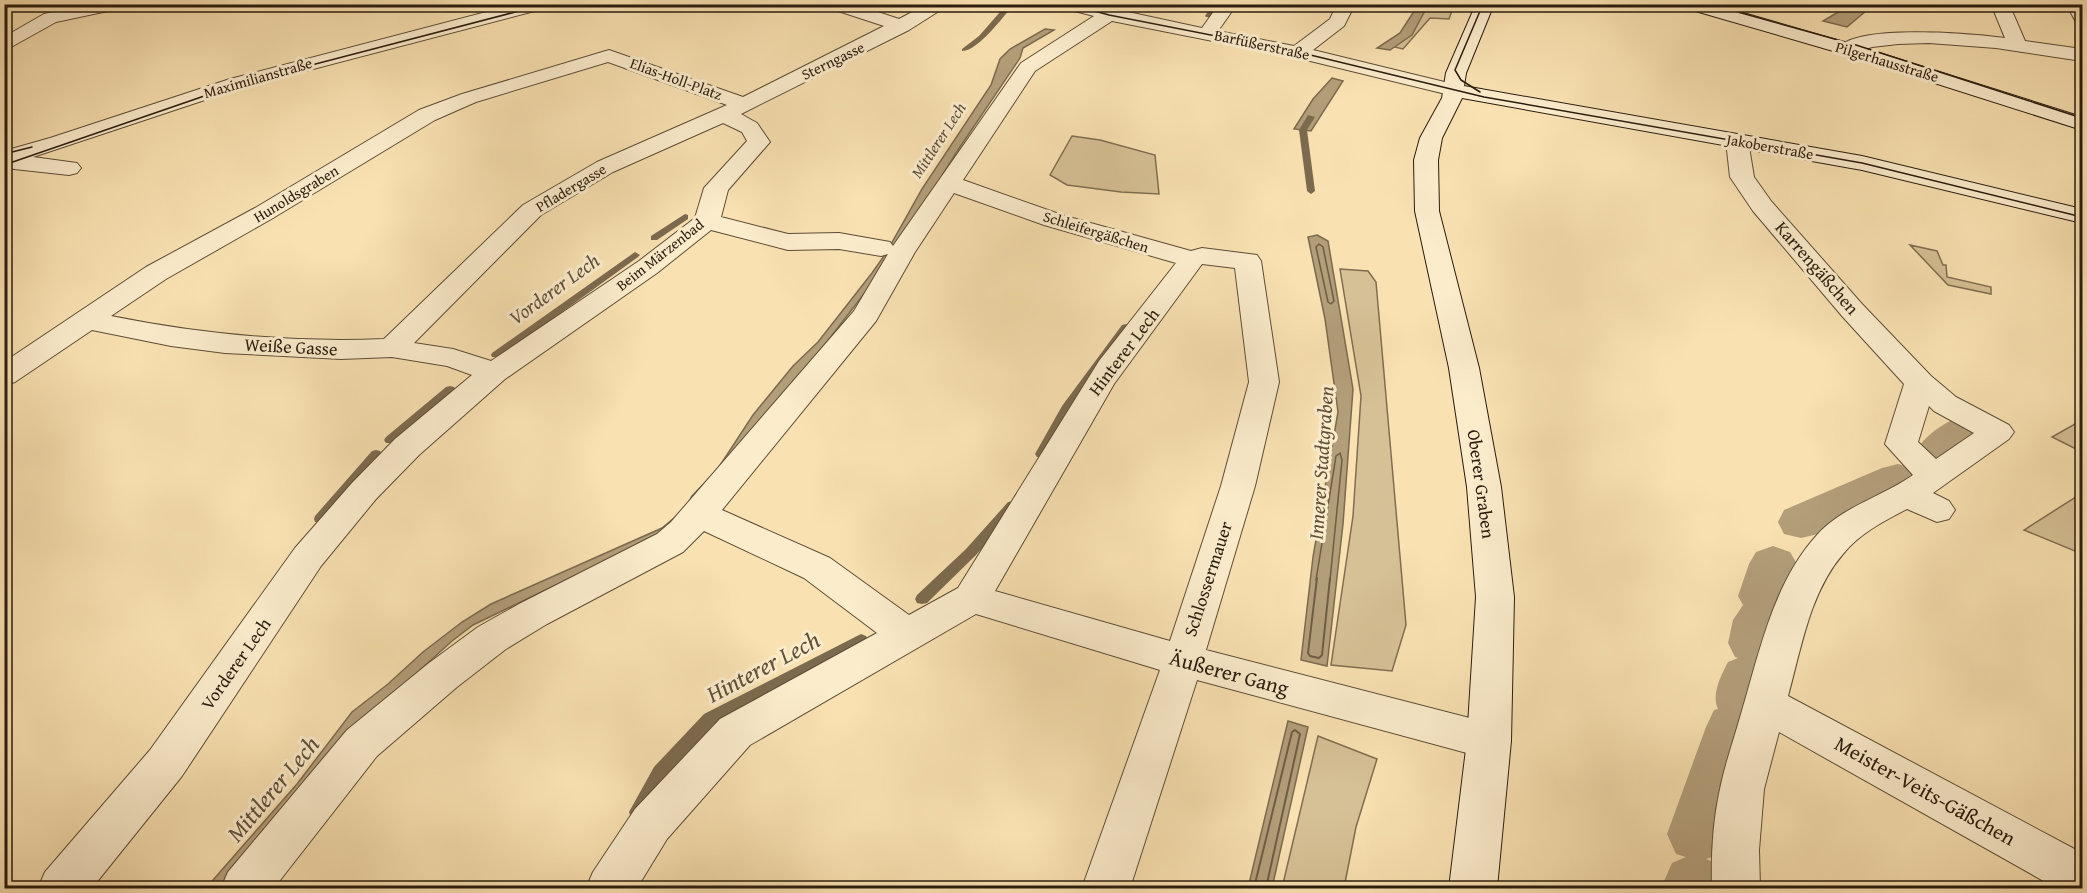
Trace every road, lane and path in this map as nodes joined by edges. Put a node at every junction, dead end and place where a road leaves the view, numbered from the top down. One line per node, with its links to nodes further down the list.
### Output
1 (116, 4): 16 (street)
2 (835, 4): 18 (street)
3 (942, 4): 18 (street, Sterngasse)
4 (1069, 4): 14 (street, Barfüßerstraße)
5 (1229, 4): 19 (street)
6 (1346, 4): 23 (street)
7 (1485, 4): 26 (street, Oberer Graben)
8 (1691, 4): 22 (street, Pilgerhausstraße)
9 (2000, 4): 21 (street)
10 (2075, 4): 17 (street)
11 (1738, 5): 22 (street, Pilgerhausstraße)
12 (509, 8): 13 (street); 31 (street, Maximilianstraße)
13 (538, 13)
14 (1109, 15): 19 (street, Barfüßerstraße); 33 (street)
15 (16, 18): 16 (street)
16 (50, 18): 20 (street)
17 (2082, 18)
18 (902, 26): 27 (street, Sterngasse)
19 (1207, 33): 23 (street, Barfüßerstraße)
20 (4, 45)
21 (2017, 45): 22 (street); 24 (street)
22 (1855, 46): 28 (street, Pilgerhausstraße); 29 (street, Pilgerhausstraße)
23 (1298, 52): 26 (street, Barfüßerstraße)
24 (2082, 55)
25 (609, 56): 27 (street, Elias-Holl-Platz); 39 (street, Hunoldsgraben)
26 (1454, 90): 30 (street, Jakoberstraße); 50 (street, Oberer Graben)
27 (733, 109): 35 (street, Beim Märzenbad); 40 (street, Pfladergasse)
28 (2082, 113)
29 (2082, 124)
30 (1737, 141): 34 (street, Jakoberstraße); 43 (street, Karrengäßchen)
31 (4, 159): 32 (street)
32 (69, 168)
33 (947, 183): 36 (street); 37 (street, Schleifergäßchen)
34 (2082, 216)
35 (707, 221): 36 (street); 41 (street, Beim Märzenbad)
36 (890, 250): 45 (street)
37 (1191, 259): 38 (street, Schleifergäßchen); 46 (street, Hinterer Lech)
38 (1248, 261): 48 (street, Schlossermauer)
39 (87, 320): 40 (street, Weiße Gasse); 42 (street, Hunoldsgraben)
40 (392, 348): 41 (street, Weiße Gasse)
41 (494, 373): 52 (street, Vorderer Lech)
42 (4, 376)
43 (1920, 383): 44 (street); 44 (street, Karrengäßchen)
44 (1926, 494): 49 (street)
45 (700, 514): 47 (street); 53 (street)
46 (972, 598): 47 (street); 48 (street, Äußerer Gang)
47 (907, 634): 54 (street)
48 (1182, 661): 50 (street, Äußerer Gang); 55 (street, Schlossermauer)
49 (1766, 704): 51 (street, Meister-Veits-Gäßchen); 57 (street)
50 (1489, 741): 56 (street, Oberer Graben)
51 (2082, 879)
52 (62, 888)
53 (245, 888)
54 (610, 888)
55 (1106, 888)
56 (1473, 888)
57 (1736, 888)

